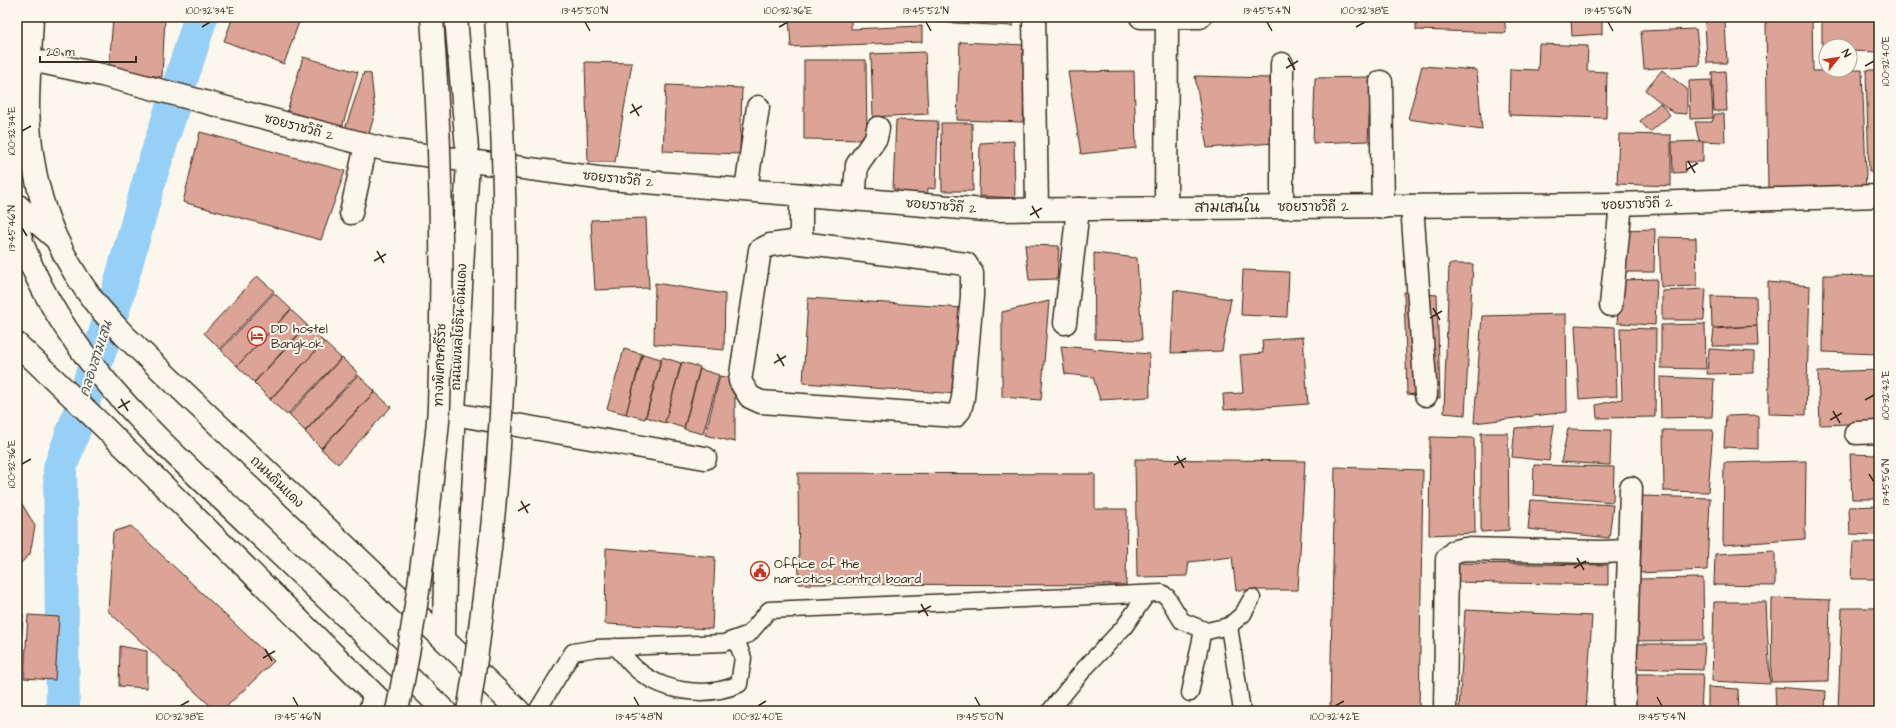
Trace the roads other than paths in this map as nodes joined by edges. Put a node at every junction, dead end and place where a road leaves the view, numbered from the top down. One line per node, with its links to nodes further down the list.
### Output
1 (32, 17): 9 (main road)
2 (432, 17): 52 (main road, ทางพิเศษศรีรัช, bridge)
3 (456, 17): 15 (main road, ถนนพหลโยธิน-ดินแดง)
4 (496, 17): 54 (main road, bridge)
5 (1034, 17): 26 (main road)
6 (1141, 17): 8 (main road)
7 (1200, 17): 8 (main road)
8 (1167, 18): 25 (main road)
9 (24, 58): 14 (main road, ซอยราชวิถี 2); 30 (main road)
10 (1282, 64): 23 (main road)
11 (1381, 82): 24 (main road)
12 (758, 107): 16 (main road)
13 (878, 128): 19 (main road)
14 (366, 145): 15 (main road, ซอยราชวิถี 2); 28 (main road)
15 (468, 161): 16 (main road, ซอยราชวิถี 2); 36 (main road, ถนนพหลโยธิน-ดินแดง)
16 (746, 190): 17 (main road, ซอยราชวิถี 2)
17 (801, 195): 19 (main road, ซอยราชวิถี 2); 31 (main road)
18 (1879, 196): 20 (main road, ซอยราชวิถี 2)
19 (854, 199): 26 (main road, ซอยราชวิถี 2)
20 (1621, 204): 22 (main road, ซอยราชวิถี 2); 32 (main road)
21 (17, 205): 30 (main road)
22 (1412, 206): 24 (main road, ซอยราชวิถี 2); 35 (main road)
23 (1282, 207): 24 (main road, ซอยราชวิถี 2); 25 (main road, ซอยราชวิถี 2)
24 (1383, 207)
25 (1166, 208): 27 (main road, ซอยราชวิถี 2)
26 (1037, 209): 27 (main road, ซอยราชวิถี 2)
27 (1078, 209): 33 (main road)
28 (351, 213)
29 (17, 227): 53 (main road)
30 (54, 237): 46 (main road, ถนนดินแดง)
31 (801, 243): 31 (main road)
32 (1611, 306)
33 (1065, 323)
34 (18, 347): 50 (main road)
35 (1426, 396)
36 (454, 414): 39 (main road); 46 (main road, ถนนพหลโยธิน-ดินแดง)
37 (1879, 432): 38 (main road)
38 (1856, 433)
39 (705, 458)
40 (1632, 488): 41 (main road)
41 (1628, 551): 59 (main road); 60 (main road)
42 (1147, 594): 45 (lane); 47 (lane); 57 (lane)
43 (1252, 598): 44 (lane)
44 (1229, 626): 45 (lane); 58 (lane)
45 (1203, 630): 49 (lane)
46 (444, 638): 55 (main road, ถนนดินแดง)
47 (736, 639): 48 (lane); 48 (lane)
48 (616, 647): 56 (lane)
49 (1190, 693)
50 (370, 702): 51 (main road)
51 (391, 711)
52 (397, 711)
53 (445, 711)
54 (468, 711)
55 (519, 711)
56 (537, 711)
57 (1050, 711)
58 (1242, 711)
59 (1445, 711)
60 (1624, 711)

